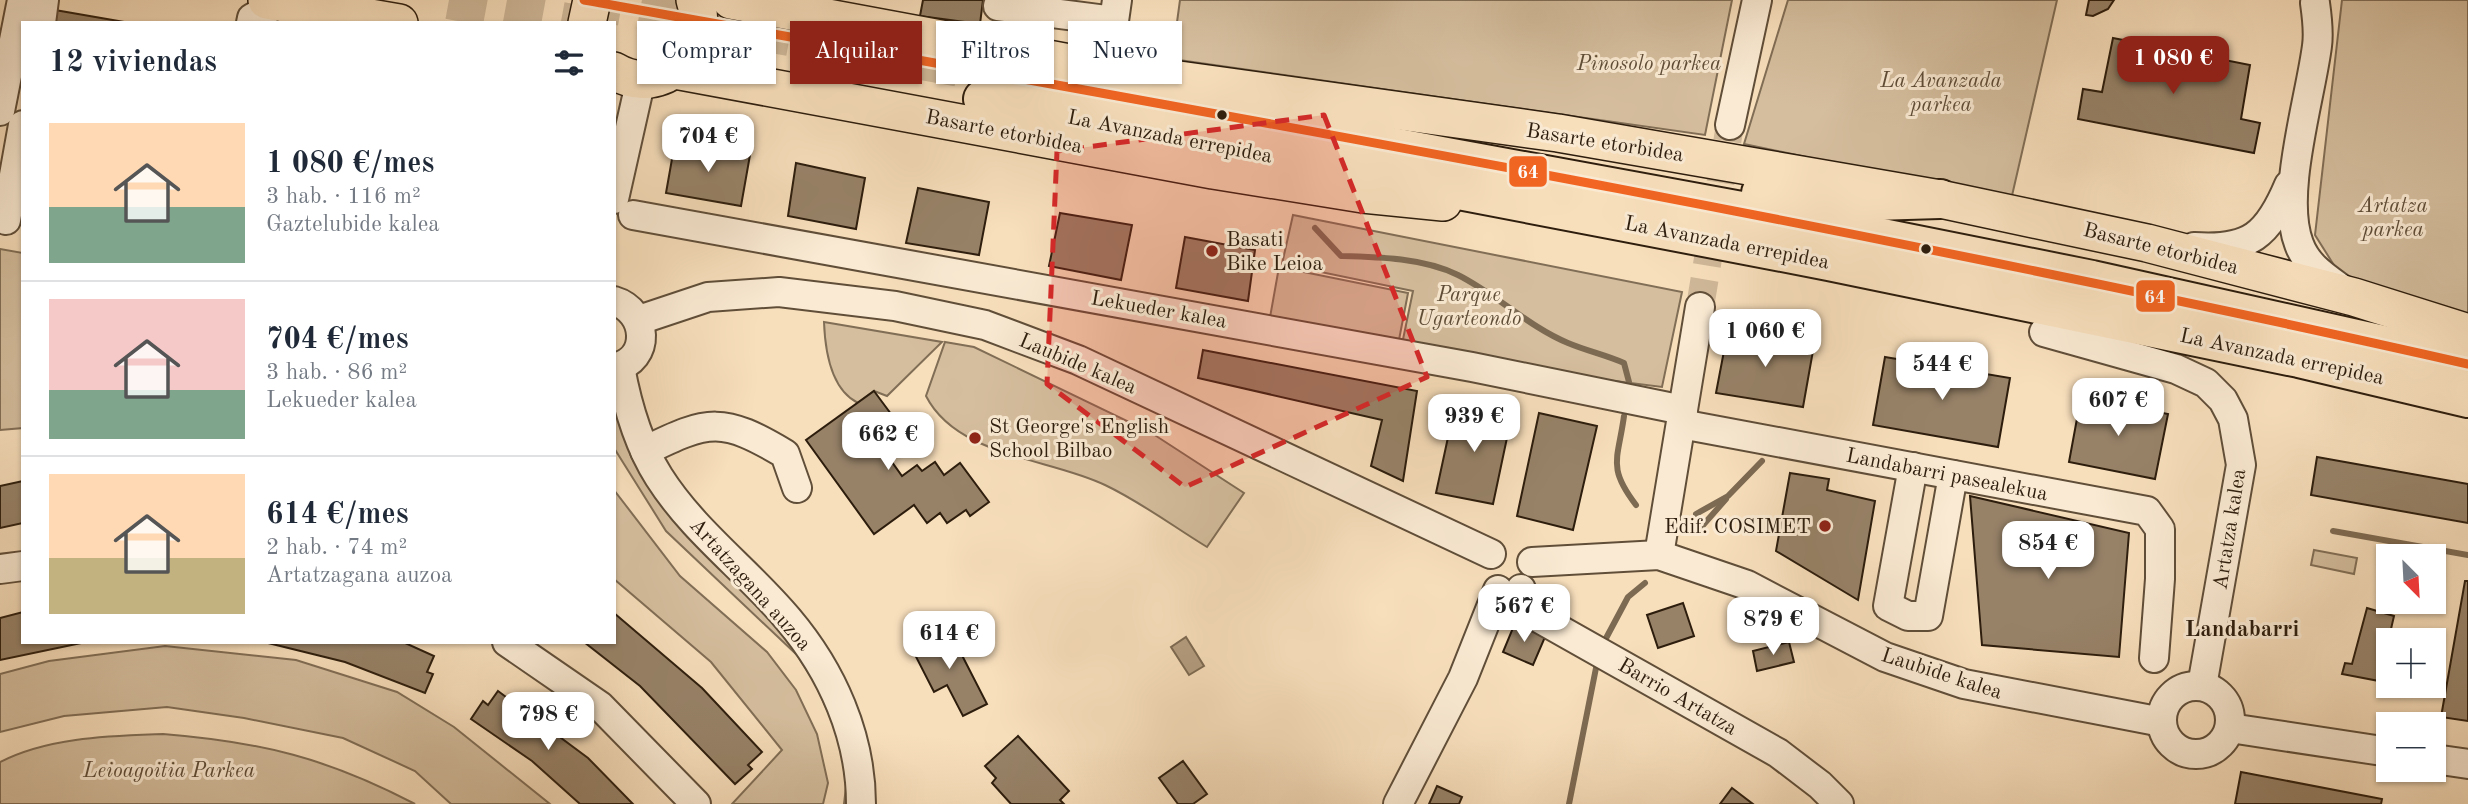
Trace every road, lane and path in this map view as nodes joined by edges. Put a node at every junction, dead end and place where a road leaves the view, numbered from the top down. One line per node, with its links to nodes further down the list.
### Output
1 (22, 0): 23 (street)
2 (44, 0): 12 (street)
3 (592, 0): 14 (main road)
4 (695, 0): 15 (main road)
5 (731, 0): 10 (main road, Basarte etorbidea)
6 (1757, 0): 24 (street)
7 (2312, 1): 27 (street)
8 (999, 3): 11 (street); 16 (street)
9 (263, 7): 13 (main road)
10 (815, 8): 17 (main road, Basarte etorbidea)
11 (1115, 11)
12 (41, 21)
13 (382, 21)
14 (587, 21)
15 (699, 21)
16 (996, 21)
17 (936, 54)
18 (1182, 80): 28 (main road, Basarte etorbidea)
19 (642, 84): 29 (street)
20 (709, 84): 30 (main road, Basarte etorbidea)
21 (1029, 84): 30 (highway, La Avanzada errepidea)
22 (1042, 84): 26 (highway, La Avanzada errepidea)
23 (7, 96)
24 (1730, 125)
25 (21, 140): 31 (street)
26 (1515, 170): 28 (highway); 38 (highway, La Avanzada errepidea)
27 (2296, 170): 33 (street); 34 (street)
28 (1940, 199): 33 (main road, Basarte etorbidea)
29 (624, 207): 45 (street, Lekueder kalea)
30 (1583, 215): 32 (highway, La Avanzada errepidea)
31 (10, 220)
32 (1679, 233): 39 (highway); 44 (highway, La Avanzada errepidea)
33 (2147, 243): 34 (main road, Basarte etorbidea)
34 (2354, 297): 40 (main road, Basarte etorbidea)
35 (616, 301): 37 (street)
36 (1700, 307): 45 (street)
37 (639, 320): 43 (street); 50 (street, Laubide kalea)
38 (2293, 324): 41 (highway); 42 (highway, La Avanzada errepidea)
39 (2044, 332): 58 (street, Artatza kalea)
40 (2468, 332)
41 (2468, 350)
42 (2468, 364)
43 (617, 368): 46 (street, Artatzagana auzoa)
44 (2468, 398)
45 (1682, 417): 47 (street, Landabarri pasealekua); 51 (street)
46 (645, 451): 49 (street); 65 (street, Artatzagana auzoa)
47 (1913, 467): 48 (street, Landabarri pasealekua); 48 (street)
48 (1953, 475): 57 (street, Landabarri pasealekua)
49 (797, 488)
50 (1490, 554): 52 (street); 55 (street)
51 (1659, 555): 52 (street, Laubide kalea); 59 (street, Laubide kalea)
52 (1532, 562): 55 (street)
53 (21, 566): 54 (street)
54 (0, 569)
55 (1509, 590): 66 (street); 67 (street, Barrio Artatza)
56 (510, 644): 64 (street)
57 (2154, 658)
58 (2202, 686): 59 (street); 60 (street)
59 (2162, 722): 60 (street)
60 (2230, 728): 61 (street)
61 (2376, 750)
62 (2446, 761): 63 (street)
63 (2468, 764)
64 (696, 804)
65 (861, 804)
66 (1398, 804)
67 (1839, 804)

